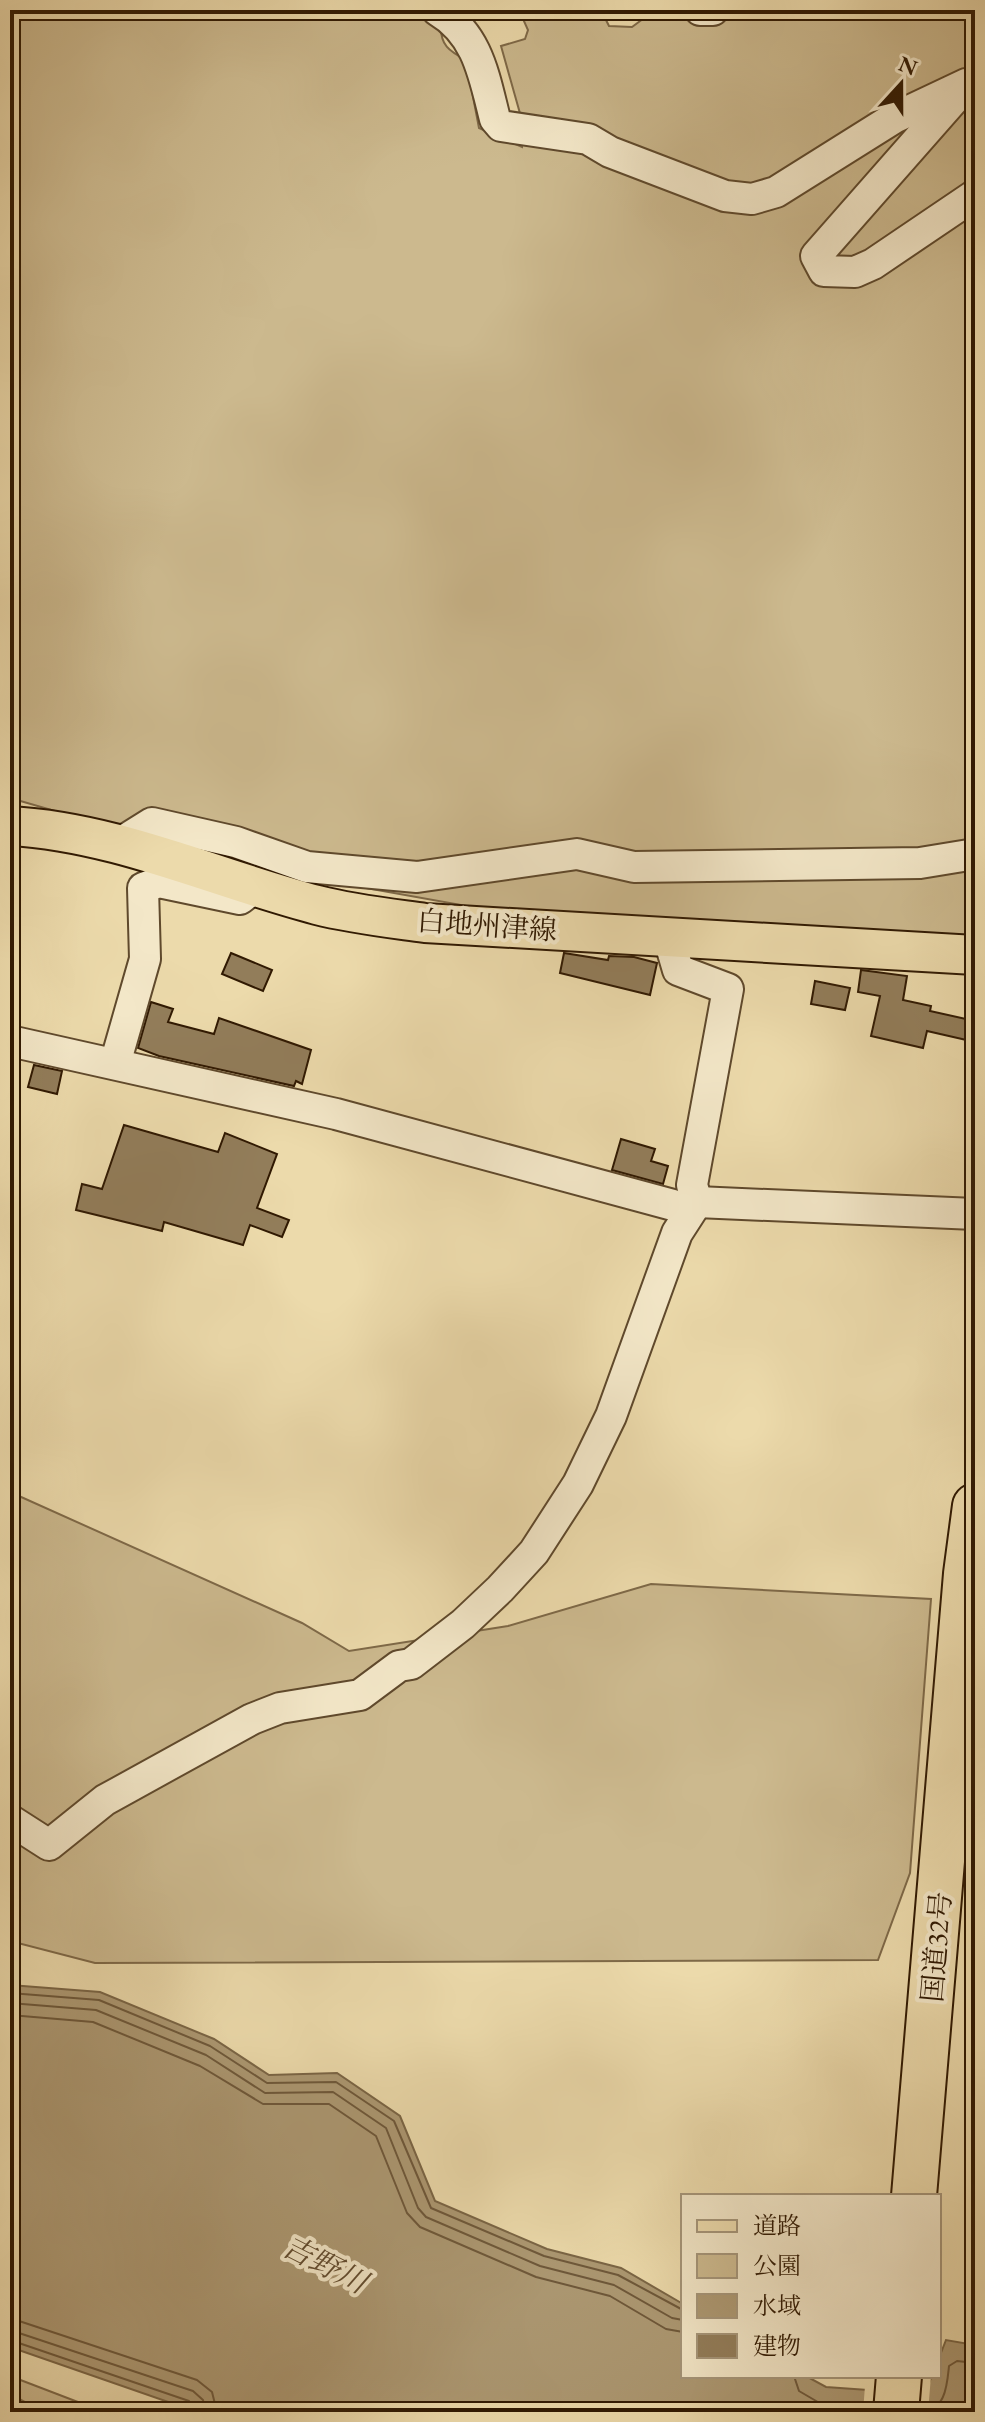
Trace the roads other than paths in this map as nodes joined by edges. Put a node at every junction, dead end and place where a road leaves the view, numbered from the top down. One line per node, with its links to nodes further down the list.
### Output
1 (437, 10): 4 (street)
2 (700, 10): 3 (street)
3 (713, 10)
4 (971, 79): 5 (street)
5 (975, 195)
6 (10, 826): 7 (main road, 白地州津線)
7 (120, 843): 8 (street); 9 (main road, 白地州津線)
8 (975, 854)
9 (255, 887): 10 (main road, 白地州津線); 13 (street)
10 (668, 936): 11 (main road, 白地州津線); 14 (street)
11 (975, 955)
12 (10, 1041): 13 (street)
13 (115, 1064): 14 (street)
14 (692, 1207): 15 (street); 17 (street)
15 (975, 1214)
16 (975, 1506): 18 (highway, 国道32号)
17 (14, 1828)
18 (914, 2194)
19 (899, 2378): 20 (highway)
20 (896, 2412)

